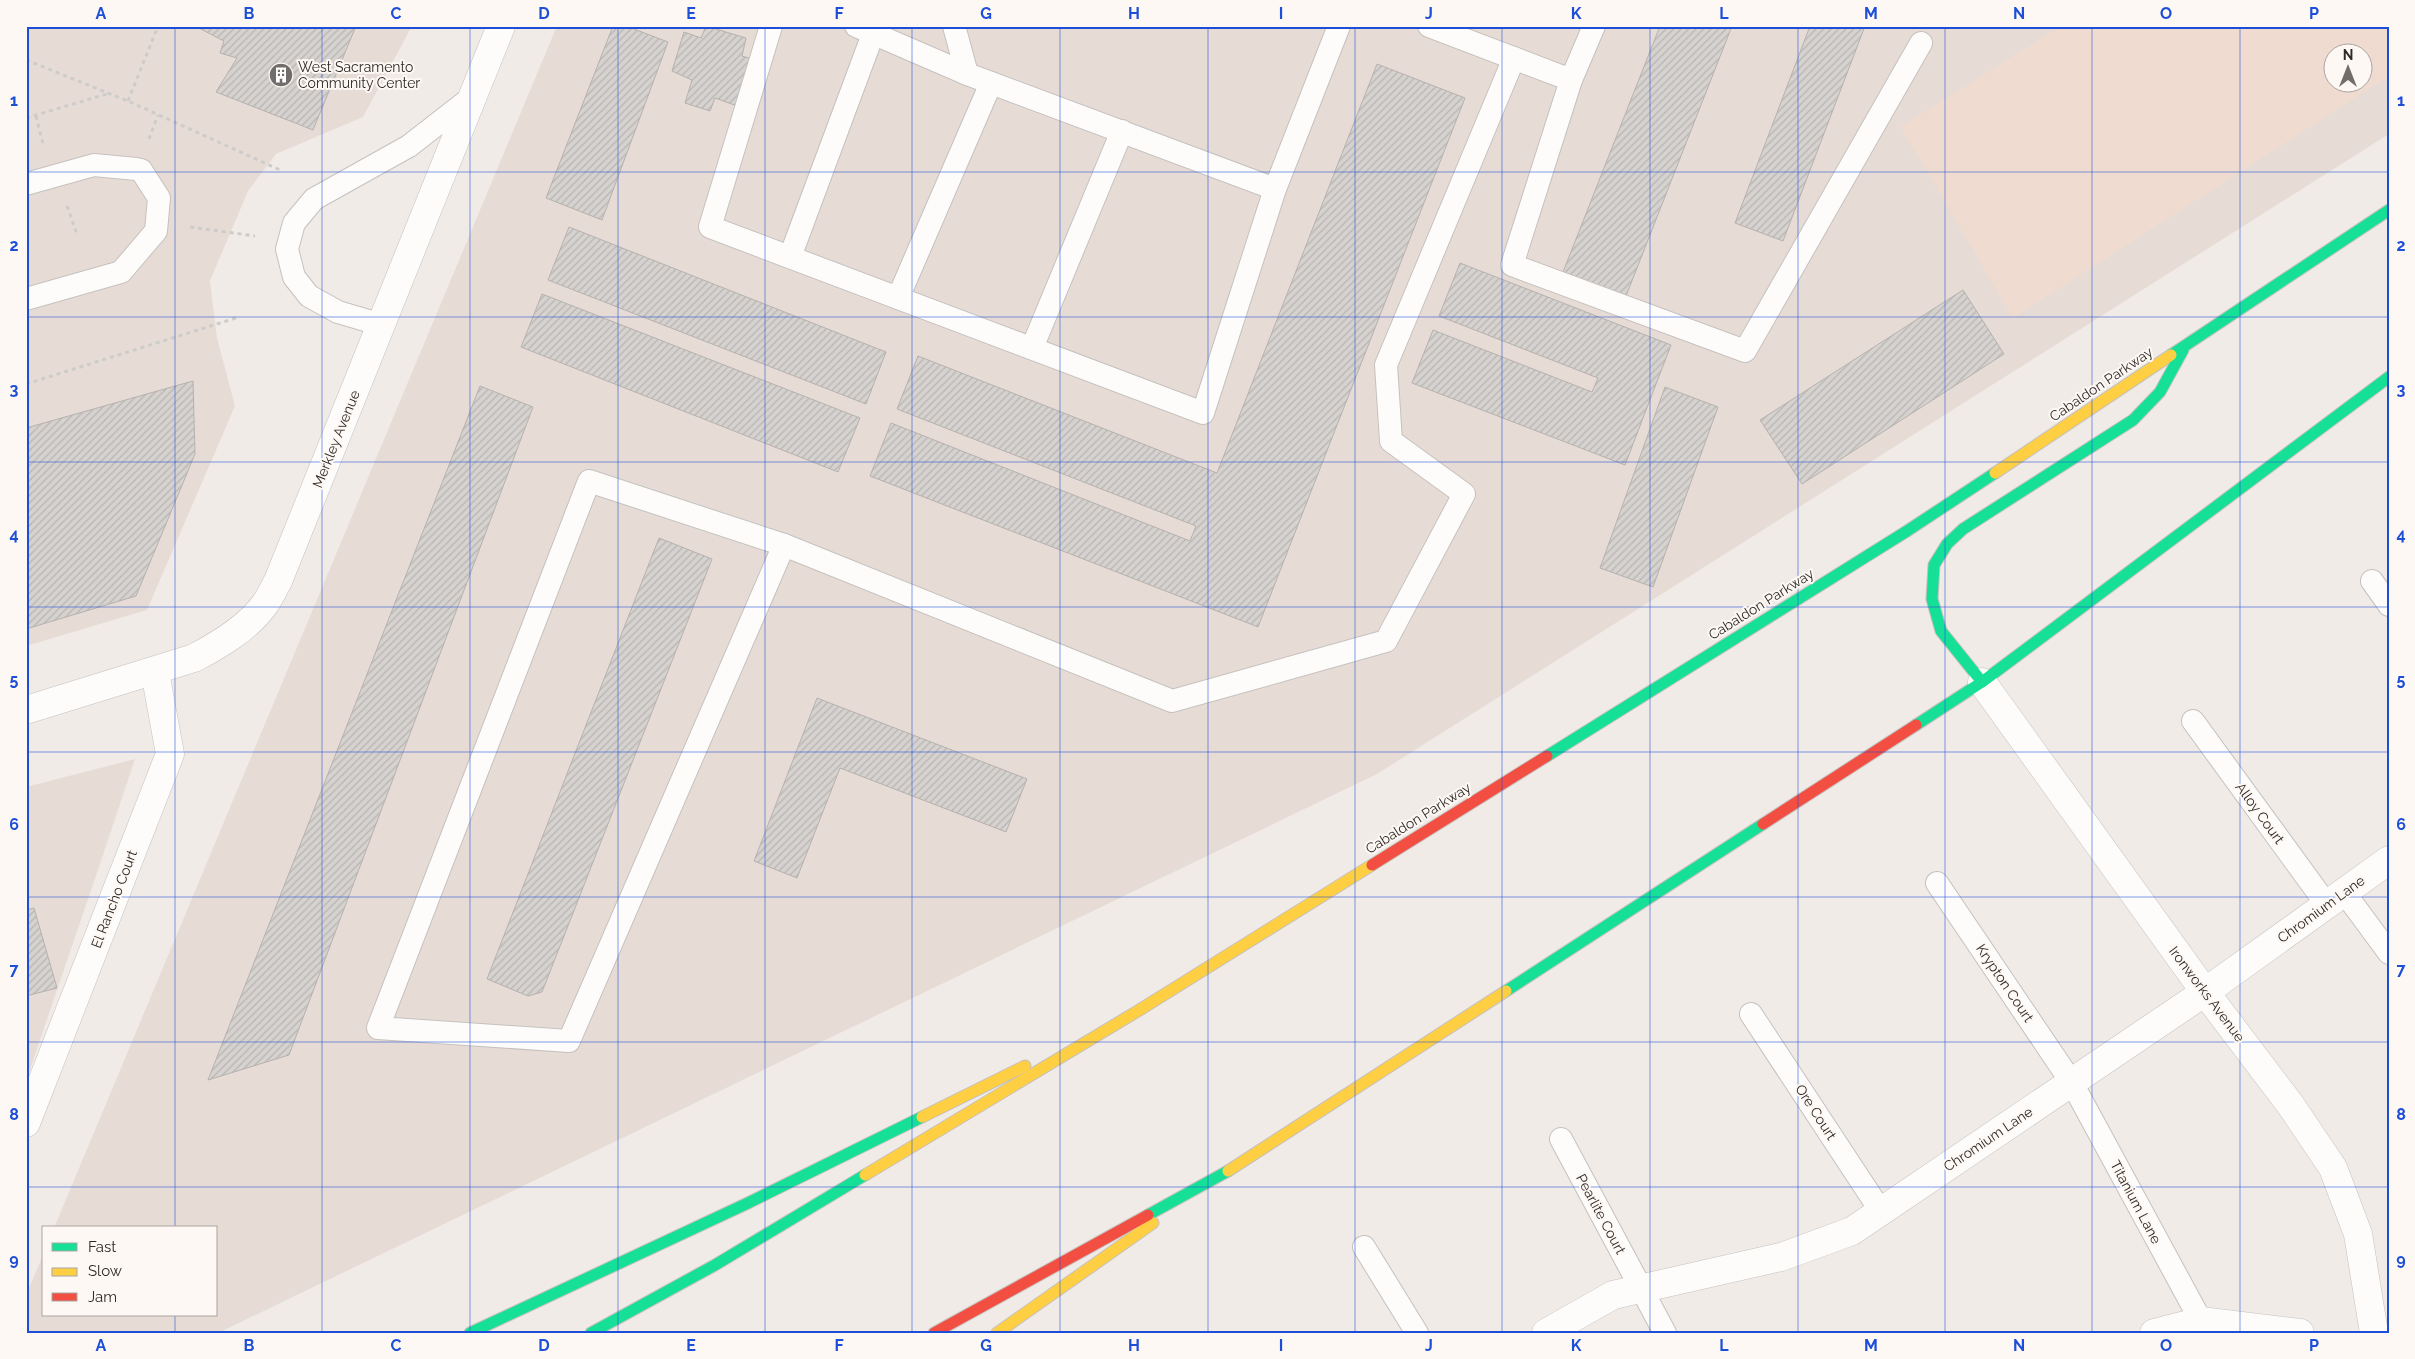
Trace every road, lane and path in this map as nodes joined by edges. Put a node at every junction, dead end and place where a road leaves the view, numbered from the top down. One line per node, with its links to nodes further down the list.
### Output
1 (158, 26): 17 (path)
2 (501, 26): 16 (street, Merkley Avenue)
3 (771, 26): 26 (lane)
4 (954, 26): 12 (lane)
5 (1339, 26): 22 (lane)
6 (1429, 26): 10 (lane)
7 (1594, 26): 13 (lane)
8 (864, 30): 12 (lane); 26 (lane)
9 (1921, 42): 13 (lane)
10 (1514, 58): 13 (lane); 35 (lane)
11 (26, 60): 15 (path)
12 (967, 74): 14 (lane)
13 (1571, 80)
14 (991, 82): 19 (lane); 27 (lane)
15 (108, 94): 17 (path); 18 (path)
16 (472, 97): 25 (lane); 30 (street, Merkley Avenue)
17 (128, 101): 20 (path)
18 (26, 118)
19 (1122, 132): 22 (lane); 32 (lane)
20 (280, 170)
21 (26, 184): 24 (lane)
22 (1276, 189): 32 (lane)
23 (2389, 210): 31 (main road, Cabaldon Parkway)
24 (157, 222): 25 (path); 28 (lane)
25 (290, 241): 30 (lane)
26 (790, 257): 27 (lane)
27 (898, 298): 32 (lane)
28 (26, 299)
29 (236, 318): 34 (path)
30 (382, 325): 38 (street, Merkley Avenue)
31 (2187, 345): 39 (main road); 47 (main road, Cabaldon Parkway)
32 (1032, 348)
33 (2389, 377): 39 (main road)
34 (26, 384)
35 (784, 545): 35 (lane)
36 (2372, 581): 37 (lane)
37 (2389, 604)
38 (155, 672): 40 (street, Merkley Avenue); 50 (street, El Rancho Court)
39 (1982, 682): 46 (street, Ironworks Avenue); 52 (main road)
40 (26, 710)
41 (2193, 721): 44 (lane, Alloy Court)
42 (2389, 860): 44 (street, Chromium Lane)
43 (1937, 883): 49 (lane, Krypton Court)
44 (2336, 899): 45 (lane, Alloy Court); 46 (street, Chromium Lane)
45 (2389, 953)
46 (2205, 992): 49 (street, Chromium Lane); 66 (street, Ironworks Avenue)
47 (1141, 1009): 57 (main road); 58 (main road)
48 (1751, 1014): 53 (lane, Ore Court)
49 (2072, 1083): 53 (street, Chromium Lane); 56 (lane, Titanium Lane)
50 (26, 1123)
51 (1561, 1139): 55 (lane, Pearlite Court)
52 (1228, 1171): 59 (main road); 60 (main road)
53 (1880, 1210): 55 (street, Chromium Lane)
54 (1364, 1247): 61 (lane)
55 (1640, 1289): 62 (street, Chromium Lane); 63 (lane, Pearlite Court)
56 (2201, 1321): 64 (street); 65 (street)
57 (470, 1333)
58 (591, 1333)
59 (934, 1333)
60 (997, 1333)
61 (1417, 1333)
62 (1546, 1333)
63 (1665, 1333)
64 (2154, 1333)
65 (2300, 1333)
66 (2374, 1333)

